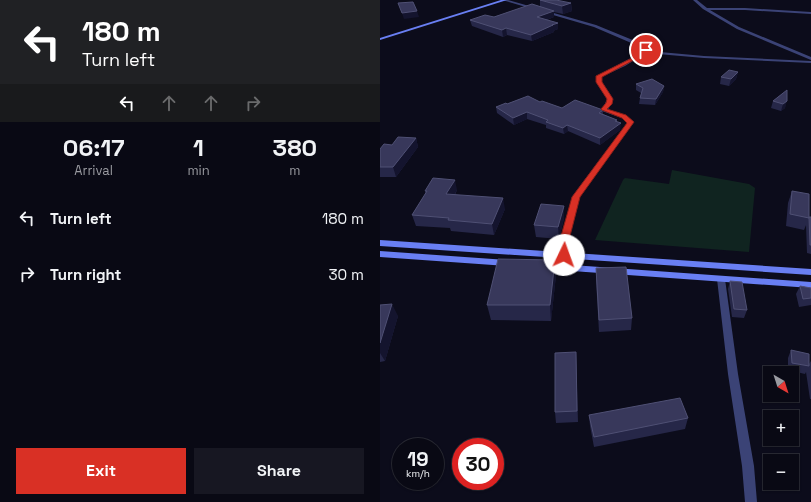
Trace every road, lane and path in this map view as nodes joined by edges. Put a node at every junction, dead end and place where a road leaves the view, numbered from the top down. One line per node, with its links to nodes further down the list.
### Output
1 (505, 0): 5 (main road); 6 (street)
2 (695, 0): 3 (street)
3 (706, 10): 4 (street); 7 (street)
4 (811, 12)
5 (380, 39)
6 (647, 52): 7 (street); 11 (street)
7 (811, 61)
8 (380, 243): 9 (main road)
9 (423, 246): 11 (main road); 12 (main road)
10 (380, 254): 12 (main road)
11 (564, 255): 15 (main road)
12 (418, 257): 13 (main road)
13 (519, 264)
14 (534, 265): 16 (main road)
15 (811, 272)
16 (721, 279): 17 (main road); 18 (street)
17 (811, 285)
18 (750, 502)

